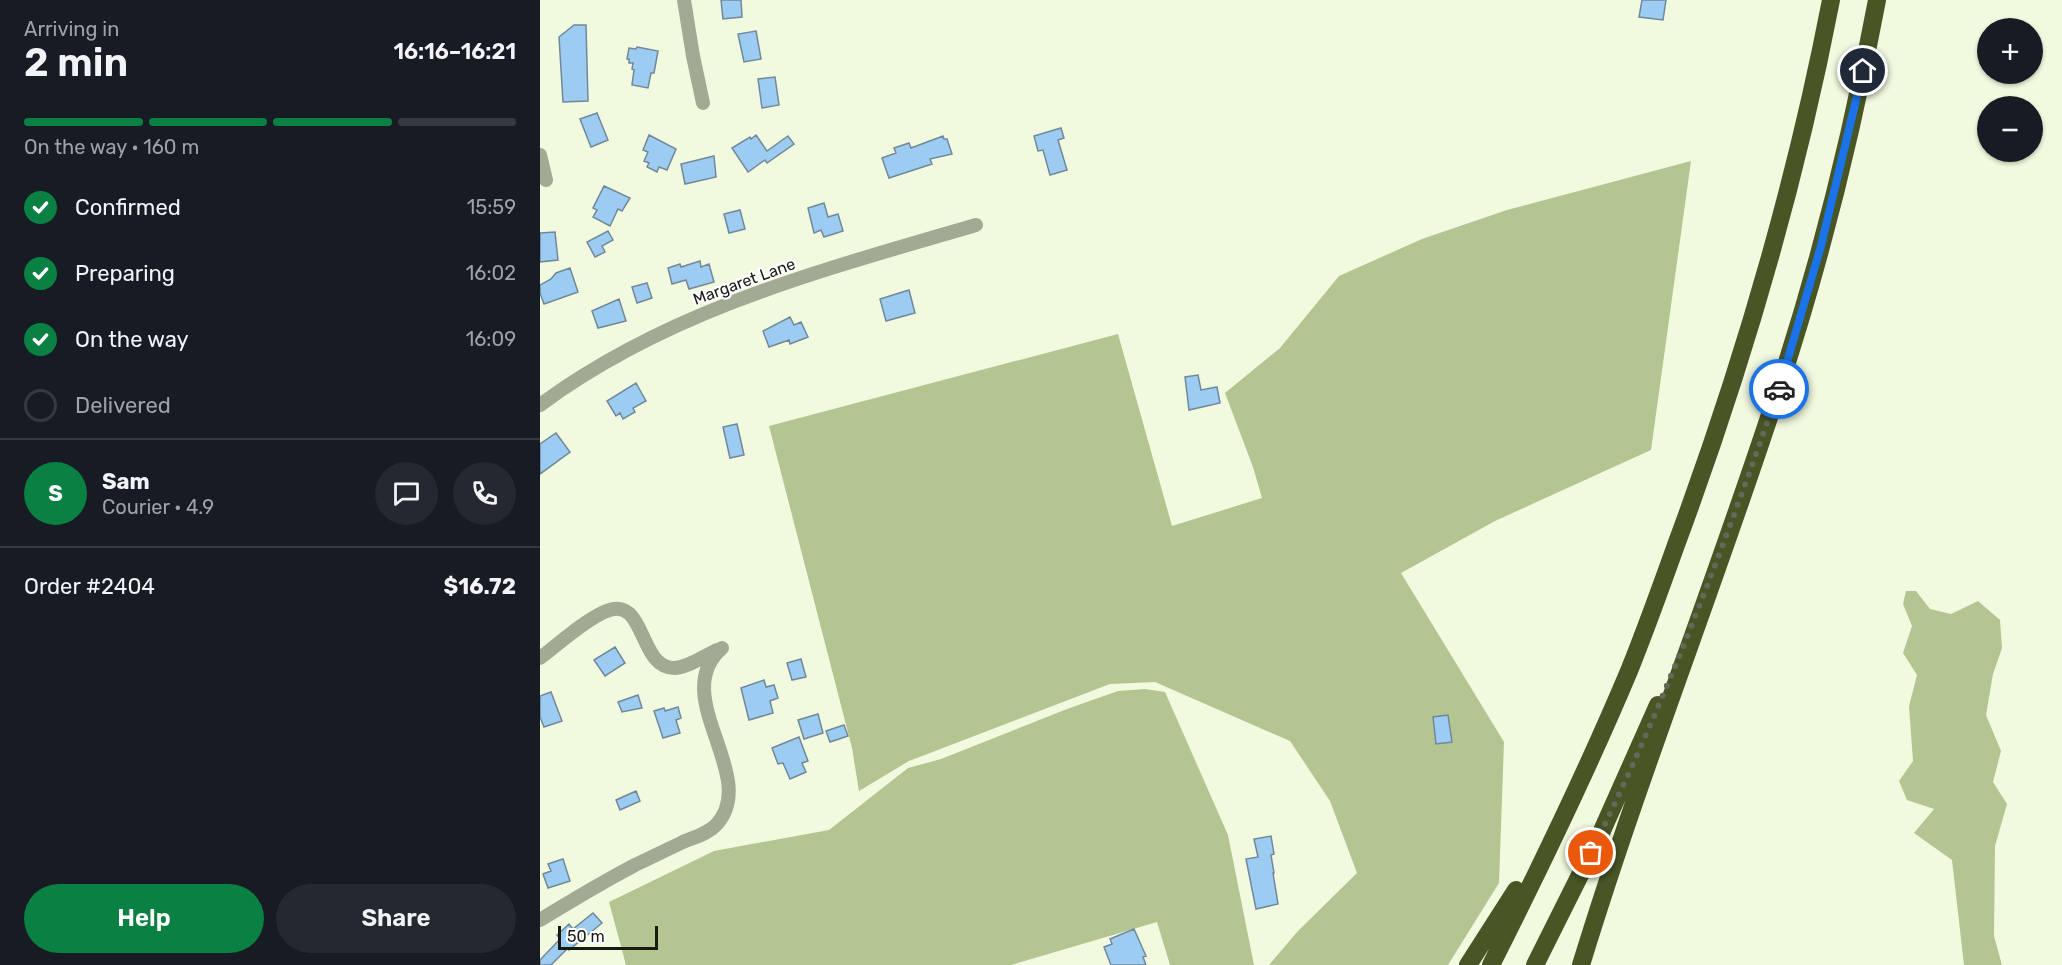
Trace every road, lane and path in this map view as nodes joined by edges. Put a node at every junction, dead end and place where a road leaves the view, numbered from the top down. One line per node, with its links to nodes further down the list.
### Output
1 (684, 0): 4 (street)
2 (1831, 0): 11 (highway)
3 (1877, 0): 9 (highway)
4 (703, 103)
5 (540, 155): 6 (street)
6 (546, 180)
7 (976, 225): 8 (street, Margaret Lane)
8 (540, 405)
9 (1724, 545): 15 (highway); 16 (highway)
10 (540, 658): 12 (street)
11 (1629, 670): 13 (highway); 14 (highway)
12 (540, 920)
13 (1468, 965)
14 (1491, 965)
15 (1534, 965)
16 (1581, 965)

